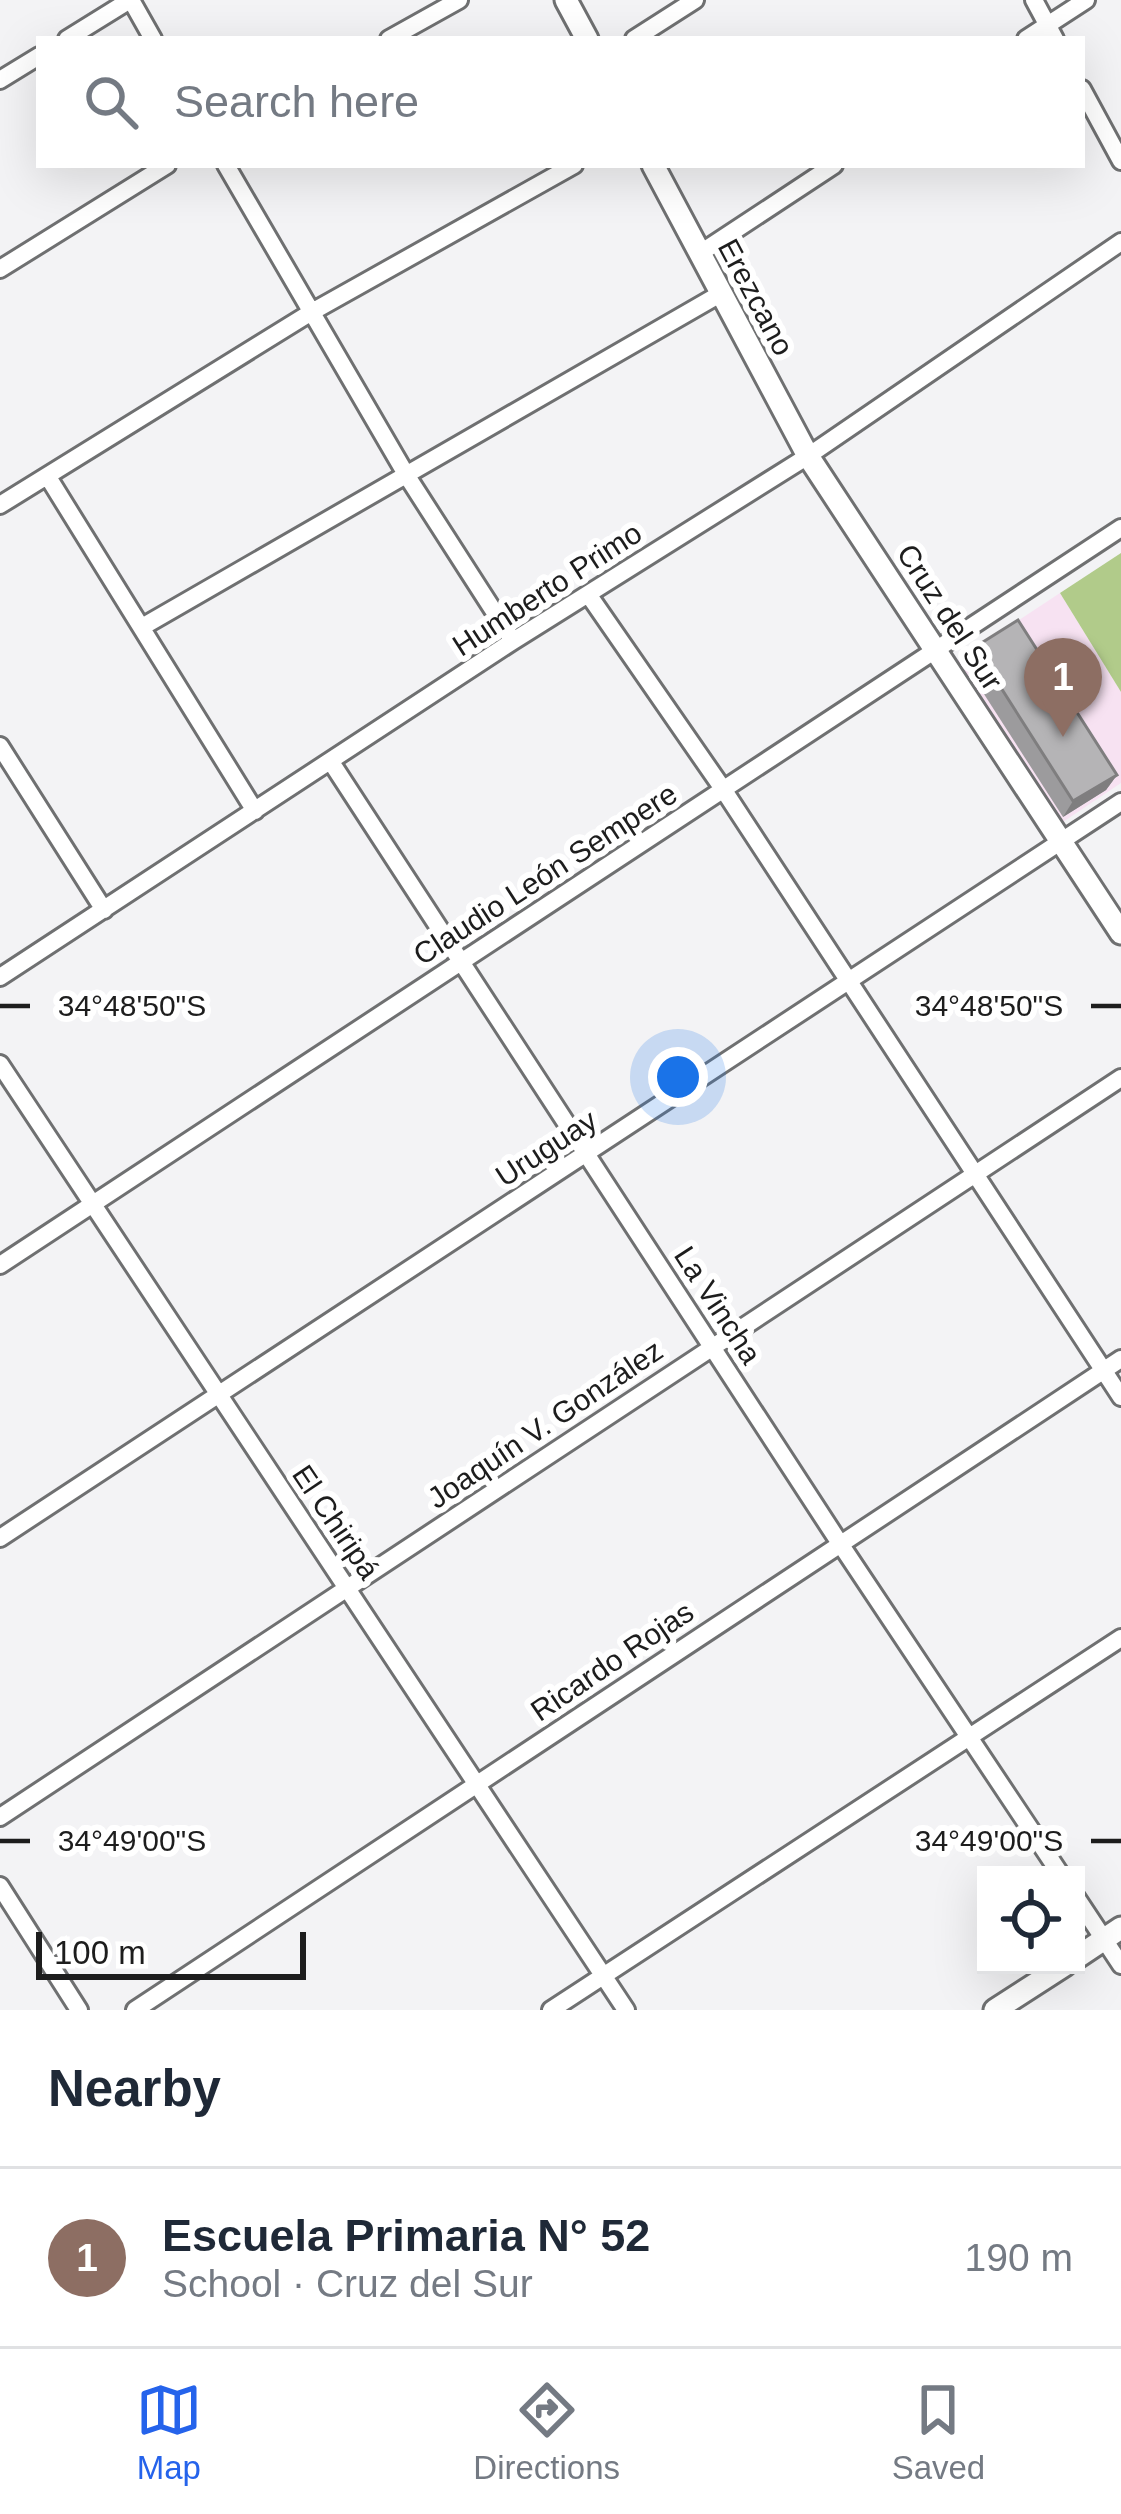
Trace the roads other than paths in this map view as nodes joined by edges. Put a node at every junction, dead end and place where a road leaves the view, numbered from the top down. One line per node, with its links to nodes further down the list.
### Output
1 (130, 0): 8 (street); 9 (street)
2 (459, 0): 10 (street)
3 (566, 0): 11 (street)
4 (695, 0): 12 (street)
5 (1034, 0): 7 (street)
6 (1086, 0): 7 (street)
7 (1051, 32)
8 (72, 36)
9 (151, 36)
10 (393, 36)
11 (585, 36)
12 (639, 36)
13 (36, 58): 14 (street)
14 (0, 80)
15 (1085, 95): 16 (street)
16 (1121, 161)
17 (162, 168): 24 (street)
18 (228, 168): 26 (street)
19 (569, 168): 26 (street)
20 (655, 168): 23 (street, Erezcano)
21 (829, 168): 23 (street)
22 (1121, 242): 27 (street, Humberto Primo)
23 (699, 254): 25 (street, Erezcano)
24 (0, 269)
25 (720, 294): 27 (street, Erezcano); 28 (street)
26 (310, 313): 28 (street); 29 (street)
27 (808, 455): 32 (street, Humberto Primo); 35 (street, Cruz del Sur)
28 (407, 476): 33 (street); 34 (street)
29 (48, 477): 30 (street); 33 (street)
30 (0, 505)
31 (1121, 528): 35 (street, Claudio León Sempere)
32 (588, 594): 34 (street, Humberto Primo); 38 (street)
33 (142, 628): 40 (street)
34 (514, 641): 37 (street, Humberto Primo)
35 (937, 650): 38 (street, Claudio León Sempere); 41 (street, Cruz del Sur)
36 (0, 746): 42 (street)
37 (332, 762): 40 (street, Humberto Primo); 44 (street, La Vincha)
38 (723, 789): 44 (street, Claudio León Sempere); 46 (street)
39 (1121, 802): 41 (street, Uruguay)
40 (255, 811): 42 (street, Humberto Primo)
41 (1061, 842): 43 (street, Cruz del Sur); 46 (street, Uruguay)
42 (104, 910): 45 (street, Humberto Primo)
43 (1121, 933)
44 (460, 963): 49 (street, La Vincha); 51 (street, Claudio León Sempere)
45 (0, 977)
46 (848, 983): 49 (street, Uruguay); 50 (street)
47 (0, 1064): 51 (street, El Chiripá)
48 (1121, 1078): 50 (street, Joaquín V. González)
49 (586, 1155): 53 (street, La Vincha); 56 (street, Uruguay)
50 (973, 1176): 53 (street, Joaquín V. González); 55 (street)
51 (93, 1204): 52 (street, Claudio León Sempere); 56 (street, El Chiripá)
52 (0, 1265)
53 (713, 1346): 59 (street, La Vincha); 60 (street, Joaquín V. González)
54 (1121, 1359): 55 (street, Ricardo Rojas)
55 (1103, 1371): 57 (street); 59 (street, Ricardo Rojas)
56 (219, 1396): 58 (street, Uruguay); 60 (street, El Chiripá)
57 (1121, 1397)
58 (0, 1538)
59 (839, 1542): 62 (street, La Vincha); 63 (street, Ricardo Rojas)
60 (348, 1588): 63 (street, El Chiripá); 64 (street, Joaquín V. González)
61 (1121, 1638): 62 (street)
62 (970, 1737): 65 (street, La Vincha); 72 (street)
63 (475, 1784): 72 (street, El Chiripá); 74 (street, Ricardo Rojas)
64 (0, 1817)
65 (1055, 1866)
66 (0, 1886): 73 (street)
67 (1085, 1906): 68 (street)
68 (1113, 1934): 69 (street); 70 (street)
69 (1085, 1952)
70 (1121, 1965)
71 (1051, 1974): 77 (street)
72 (604, 1975): 75 (street); 76 (street, El Chiripá)
73 (79, 2010)
74 (135, 2010)
75 (551, 2010)
76 (626, 2010)
77 (995, 2010)

